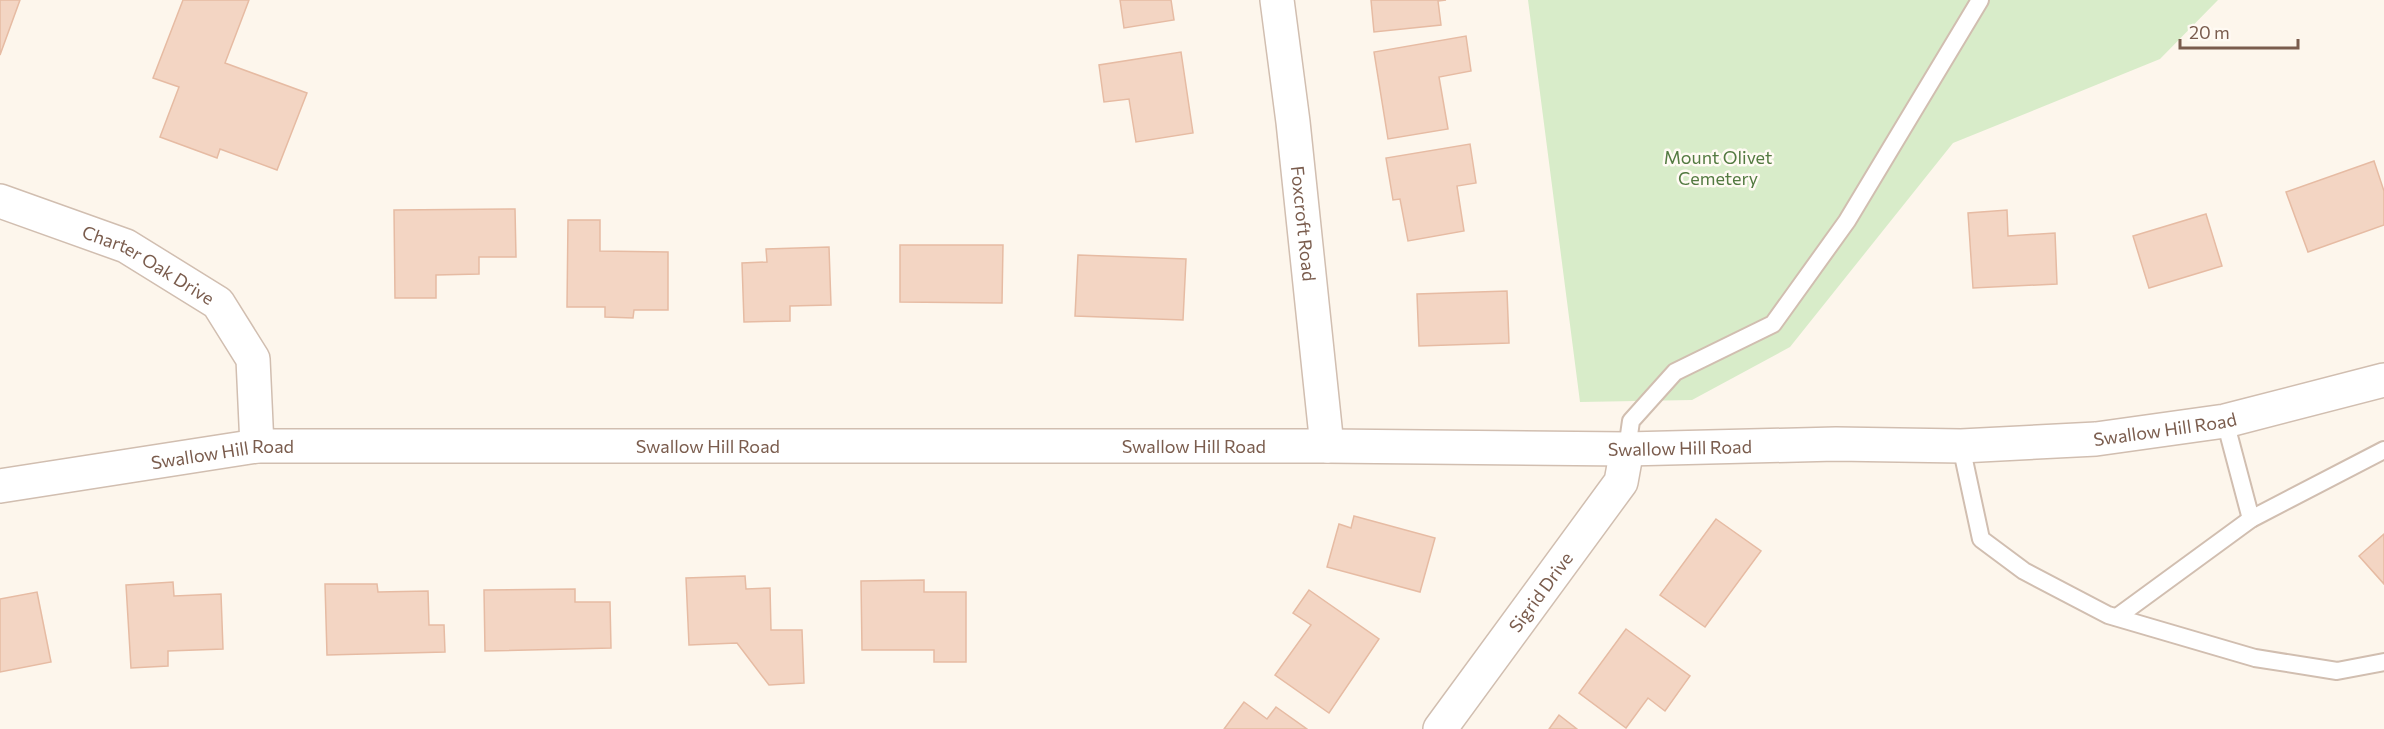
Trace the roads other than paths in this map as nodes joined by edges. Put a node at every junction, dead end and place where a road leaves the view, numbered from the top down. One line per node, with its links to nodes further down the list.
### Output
1 (1276, 0): 7 (street, Foxcroft Road)
2 (1980, 0): 9 (lane)
3 (0, 201): 6 (street, Charter Oak Drive)
4 (2384, 380): 5 (street, Swallow Hill Road)
5 (2225, 421): 8 (street, Swallow Hill Road); 12 (lane)
6 (257, 446): 7 (street, Swallow Hill Road); 11 (street, Swallow Hill Road)
7 (1327, 446): 9 (street, Swallow Hill Road)
8 (1961, 446): 9 (street, Swallow Hill Road); 13 (lane)
9 (1627, 449): 15 (street, Sigrid Drive)
10 (2384, 450): 12 (lane)
11 (0, 486)
12 (2251, 519): 13 (lane)
13 (2116, 617): 14 (lane)
14 (2384, 662)
15 (1440, 729)

